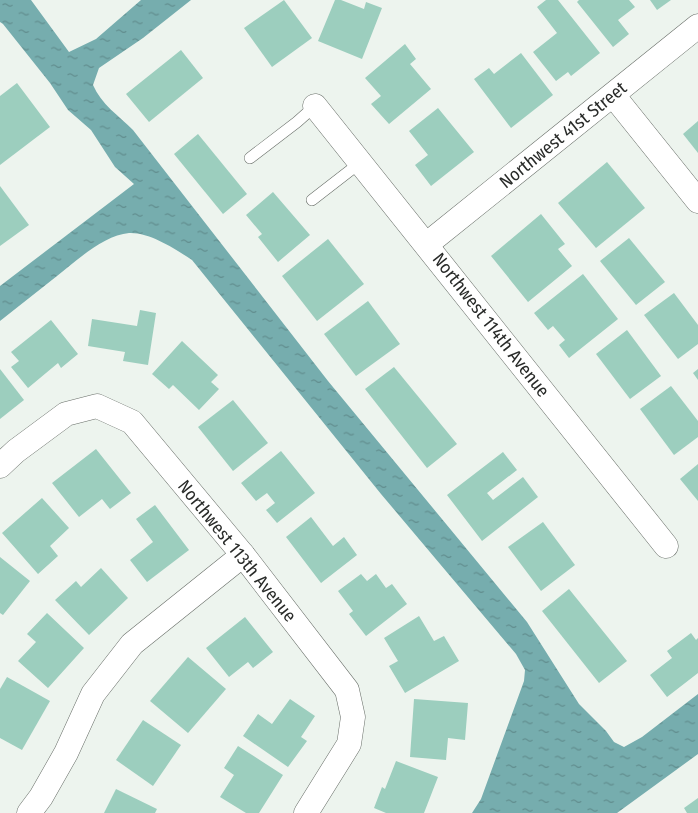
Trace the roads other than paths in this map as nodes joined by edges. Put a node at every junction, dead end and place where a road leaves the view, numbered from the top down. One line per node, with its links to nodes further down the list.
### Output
1 (698, 26): 2 (street, Northwest 41st Street)
2 (613, 95): 7 (street); 8 (street, Northwest 41st Street)
3 (315, 106): 4 (lane); 5 (street, Northwest 114th Avenue)
4 (250, 158)
5 (361, 162): 6 (lane); 8 (street, Northwest 114th Avenue)
6 (312, 200)
7 (698, 202)
8 (427, 244): 10 (street, Northwest 114th Avenue)
9 (0, 466): 11 (street, Northwest 113th Avenue)
10 (666, 546)
11 (242, 555): 12 (street); 13 (street, Northwest 113th Avenue)
12 (29, 813)
13 (306, 813)

